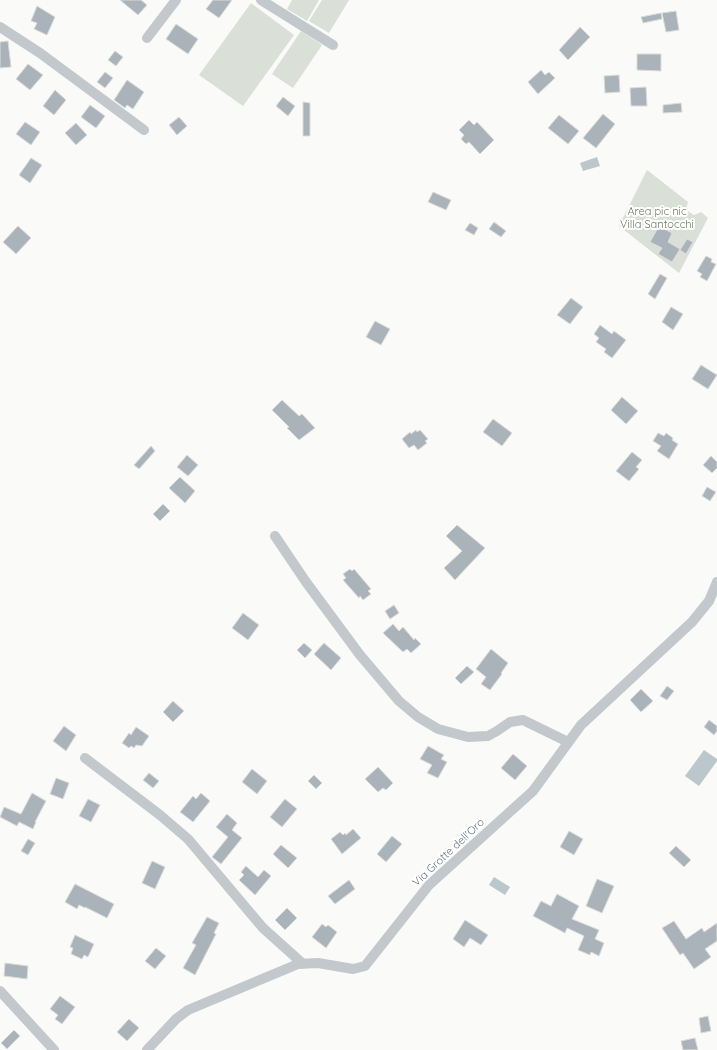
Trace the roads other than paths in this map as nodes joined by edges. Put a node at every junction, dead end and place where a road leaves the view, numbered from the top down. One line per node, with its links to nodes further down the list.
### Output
1 (176, 0): 4 (street)
2 (261, 0): 5 (street)
3 (0, 27): 6 (street)
4 (147, 38)
5 (333, 45)
6 (144, 130)
7 (275, 536): 9 (street)
8 (717, 582): 9 (street, Via Grotte dell'Oro)
9 (568, 742): 11 (street, Via Grotte dell'Oro)
10 (85, 758): 11 (street)
11 (302, 964): 14 (street, Via Grotte dell'Oro)
12 (0, 991): 13 (street)
13 (54, 1050)
14 (147, 1050)

